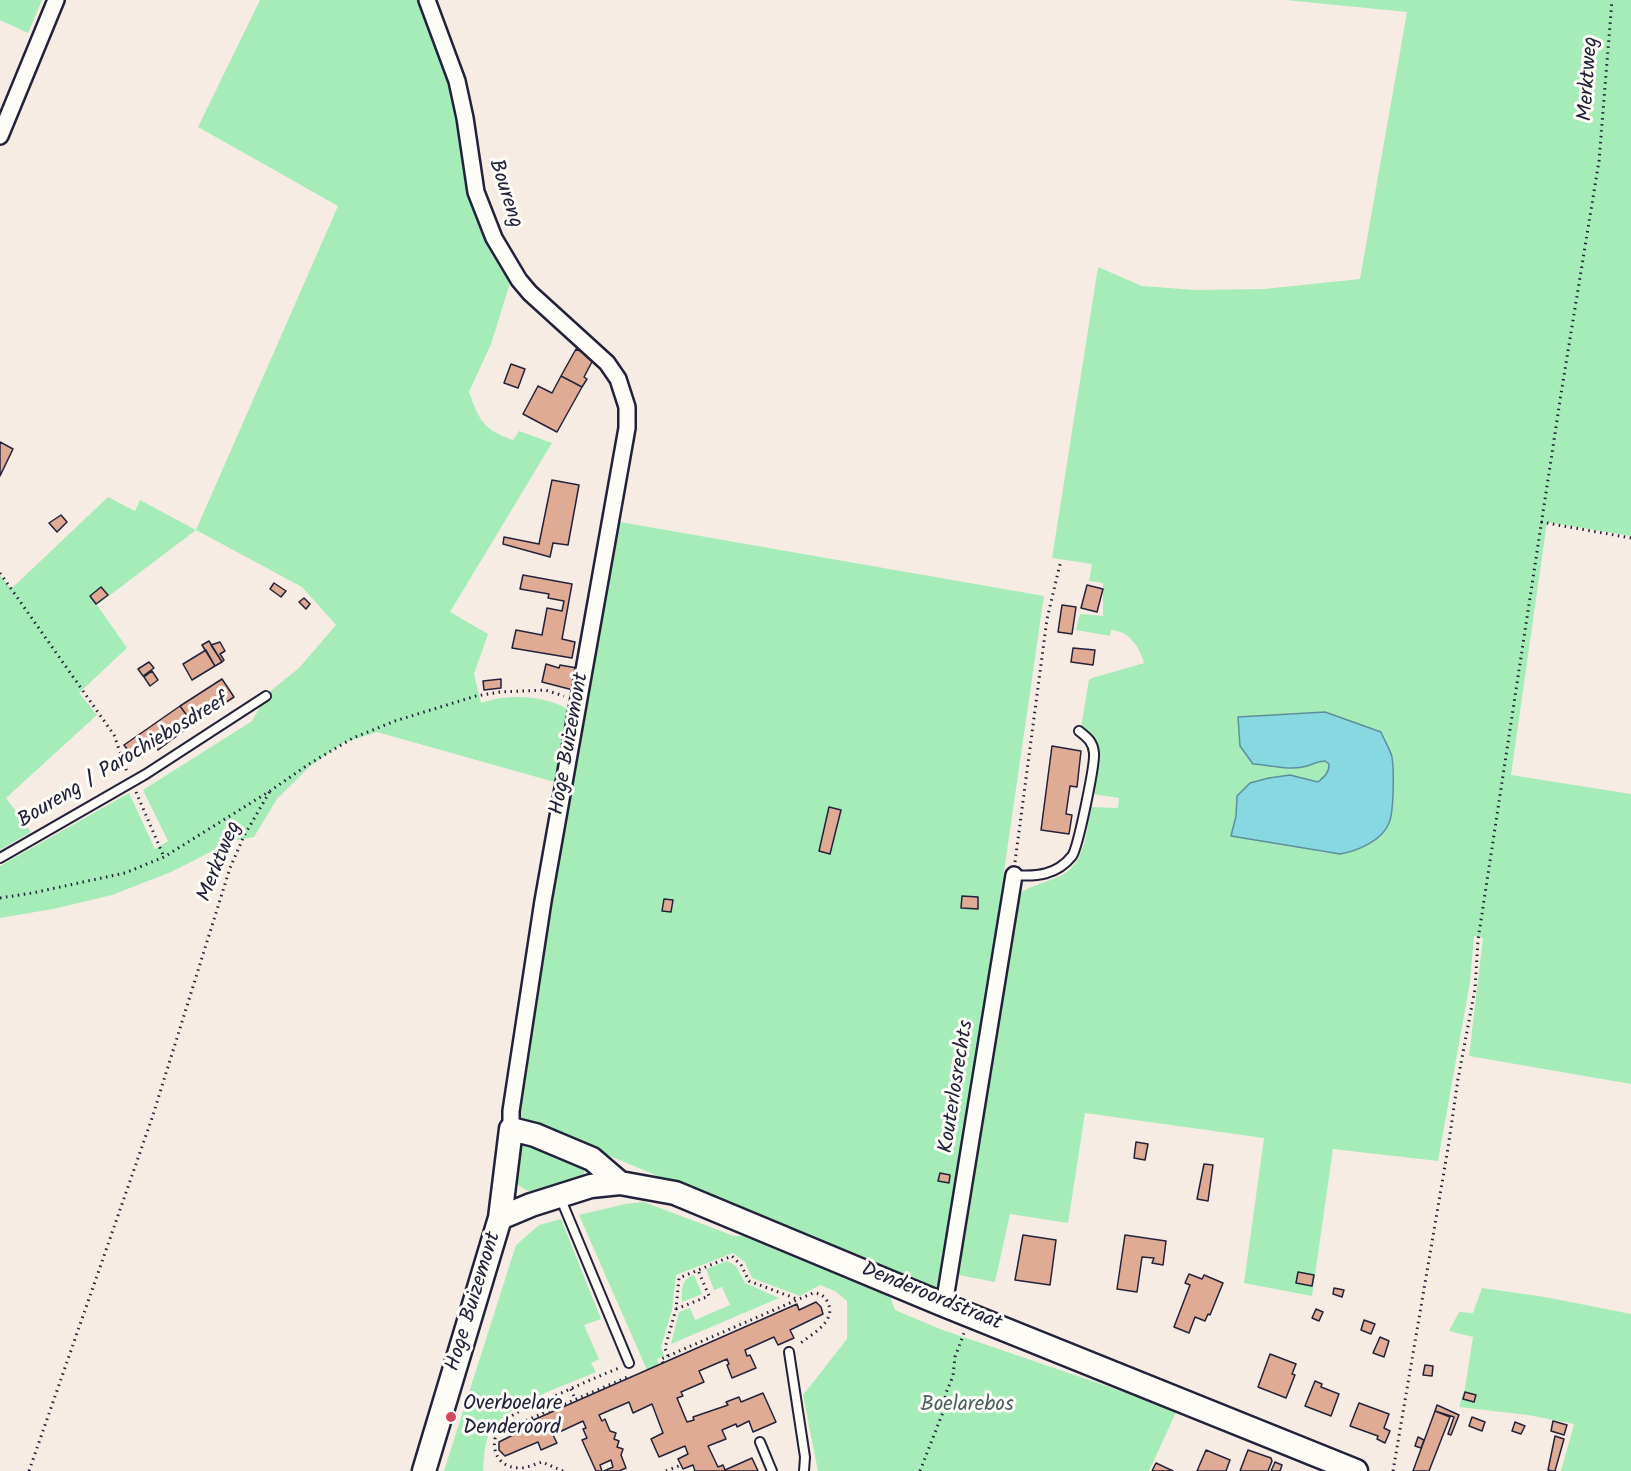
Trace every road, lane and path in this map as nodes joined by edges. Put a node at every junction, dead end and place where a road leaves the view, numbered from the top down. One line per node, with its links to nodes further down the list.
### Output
1 (56, 0): 4 (street)
2 (426, 0): 5 (street, Boureng)
3 (1612, 0): 6 (path, Merktweg)
4 (0, 136)
5 (607, 363): 11 (street, Hoge Buizemont)
6 (1541, 522): 7 (path); 47 (path, Merktweg)
7 (1631, 538)
8 (1061, 560): 18 (path)
9 (0, 573): 13 (path)
10 (266, 696): 13 (lane, Boureng / Parochiebosdreef)
11 (579, 701): 14 (path); 20 (street, Hoge Buizemont)
12 (1079, 731): 18 (lane)
13 (131, 783): 17 (lane, Boureng / Parochiebosdreef)
14 (270, 791): 16 (path); 39 (path, Merktweg)
15 (141, 803): 16 (path)
16 (164, 857): 19 (path)
17 (0, 858)
18 (1014, 876): 26 (street, Kouterlosrechts)
19 (0, 898)
20 (511, 1130): 21 (street); 23 (street, Hoge Buizemont)
21 (620, 1183): 22 (street, Denderoordstraat); 26 (street, Denderoordstraat)
22 (559, 1196): 23 (street, Denderoordstraat); 31 (lane)
23 (500, 1218): 40 (street, Hoge Buizemont)
24 (698, 1270): 25 (path); 27 (path); 27 (path)
25 (798, 1300): 29 (path); 30 (path)
26 (944, 1305): 28 (street, Denderoordstraat)
27 (676, 1309): 30 (path)
28 (969, 1314): 45 (path); 46 (street, Denderoordstraat)
29 (789, 1352): 44 (lane)
30 (668, 1356): 32 (path)
31 (629, 1363): 34 (path)
32 (663, 1363)
33 (634, 1374): 35 (path)
34 (571, 1389): 35 (path); 36 (path)
35 (575, 1399): 36 (path)
36 (508, 1419): 41 (path)
37 (760, 1442): 43 (lane)
38 (681, 1464): 42 (path)
39 (29, 1471)
40 (424, 1471)
41 (563, 1471)
42 (666, 1471)
43 (772, 1471)
44 (804, 1471)
45 (920, 1471)
46 (1356, 1471)
47 (1393, 1471)

